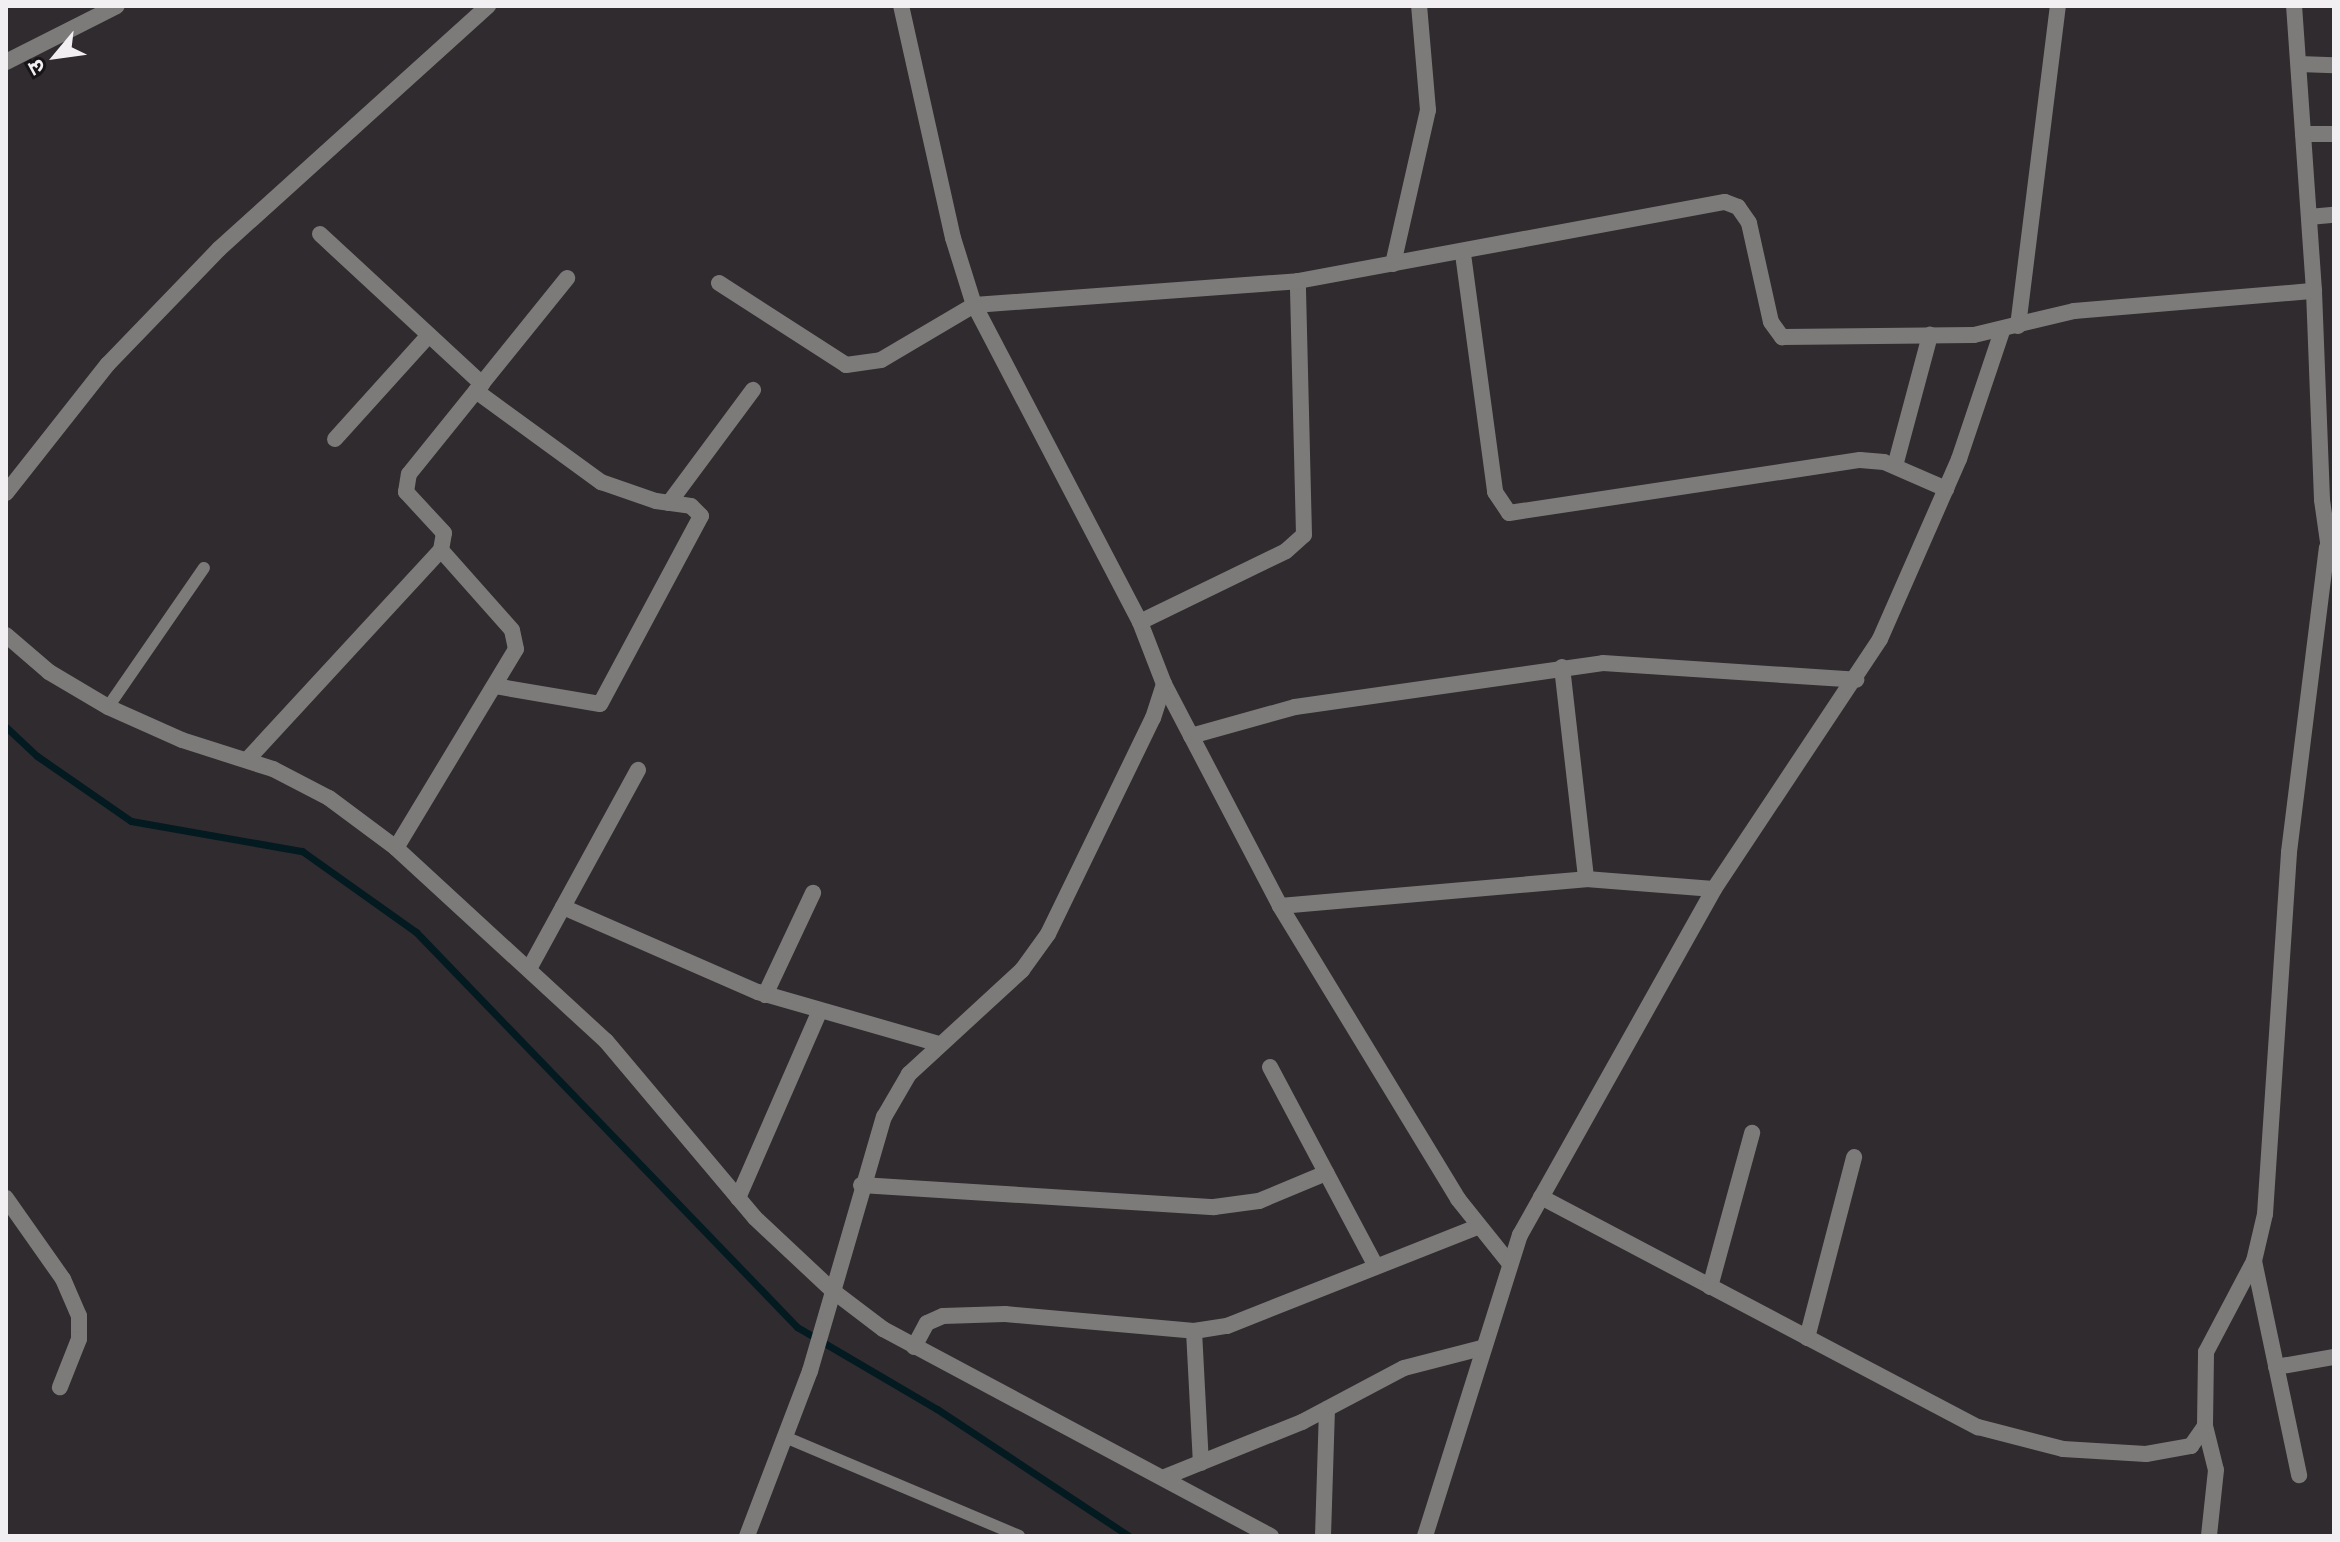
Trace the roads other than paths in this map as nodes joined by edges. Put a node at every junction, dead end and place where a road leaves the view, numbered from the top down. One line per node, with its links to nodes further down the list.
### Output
1 (117, 6): 7 (street)
2 (488, 6): 33 (street)
3 (901, 6): 21 (street)
4 (1419, 6): 16 (street)
5 (2058, 6): 22 (street)
6 (2294, 6): 8 (street)
7 (6, 62)
8 (2299, 64): 9 (street); 10 (street)
9 (2334, 65)
10 (2303, 134): 11 (street); 13 (street)
11 (2334, 134)
12 (2334, 215): 13 (street)
13 (2309, 217): 20 (street)
14 (320, 234): 24 (street)
15 (1463, 254): 16 (street); 25 (street); 31 (street)
16 (1393, 264): 18 (street)
17 (567, 278): 27 (street)
18 (1298, 281): 21 (street); 39 (street)
19 (719, 283): 21 (street)
20 (2314, 291): 22 (street); 26 (street)
21 (974, 305): 39 (street)
22 (2018, 326): 23 (street)
23 (2002, 331): 25 (street); 32 (street)
24 (429, 335): 27 (street); 30 (street)
25 (1930, 335): 31 (street)
26 (2326, 335): 29 (street)
27 (479, 388): 34 (street); 36 (street)
28 (753, 390): 34 (street)
29 (2327, 425): 35 (street)
30 (335, 439)
31 (1895, 466): 32 (street)
32 (1946, 489): 42 (street)
33 (6, 493)
34 (669, 503): 44 (street)
35 (2327, 547): 38 (street); 68 (street)
36 (441, 550): 44 (street); 47 (street)
37 (204, 568): 45 (lane)
38 (2334, 569)
39 (1140, 622): 43 (street)
40 (6, 635): 45 (street)
41 (1562, 667): 42 (street); 46 (street); 50 (street)
42 (1856, 680): 51 (street)
43 (1164, 684): 46 (street); 58 (street)
44 (495, 686): 49 (street)
45 (108, 707): 47 (street)
46 (1191, 736): 53 (street)
47 (247, 760): 49 (street)
48 (638, 770): 54 (street)
49 (396, 848): 55 (street)
50 (1586, 879): 51 (street); 53 (street)
51 (1714, 889): 64 (street)
52 (813, 893): 56 (street)
53 (1280, 906): 67 (street)
54 (563, 907): 55 (street); 56 (street)
55 (529, 969): 66 (street)
56 (765, 995): 57 (street)
57 (819, 1013): 58 (street); 66 (street)
58 (939, 1044): 63 (street)
59 (1270, 1067): 62 (street)
60 (1752, 1133): 71 (street)
61 (1854, 1157): 74 (street)
62 (1326, 1173): 63 (street); 70 (street)
63 (861, 1185): 72 (street)
64 (1541, 1197): 69 (street); 71 (street)
65 (6, 1198): 79 (street)
66 (738, 1198): 72 (street)
67 (1477, 1227): 69 (street); 70 (street)
68 (2254, 1261): 78 (street); 81 (street)
69 (1510, 1264): 76 (street)
70 (1376, 1266): 73 (street)
71 (1710, 1287): 74 (street)
72 (833, 1291): 75 (street); 82 (street)
73 (1194, 1331): 75 (street); 83 (street)
74 (1807, 1338): 81 (street)
75 (914, 1347): 85 (street)
76 (1482, 1348): 80 (street); 90 (street)
77 (2334, 1357): 78 (street)
78 (2276, 1367): 84 (street)
79 (60, 1387)
80 (1327, 1409): 83 (street); 89 (street)
81 (2205, 1426): 91 (street)
82 (785, 1437): 86 (street); 87 (lane)
83 (1201, 1463): 85 (street)
84 (2299, 1475)
85 (1165, 1477): 88 (street)
86 (747, 1536)
87 (1019, 1536)
88 (1271, 1536)
89 (1323, 1536)
90 (1425, 1536)
91 (2209, 1536)

